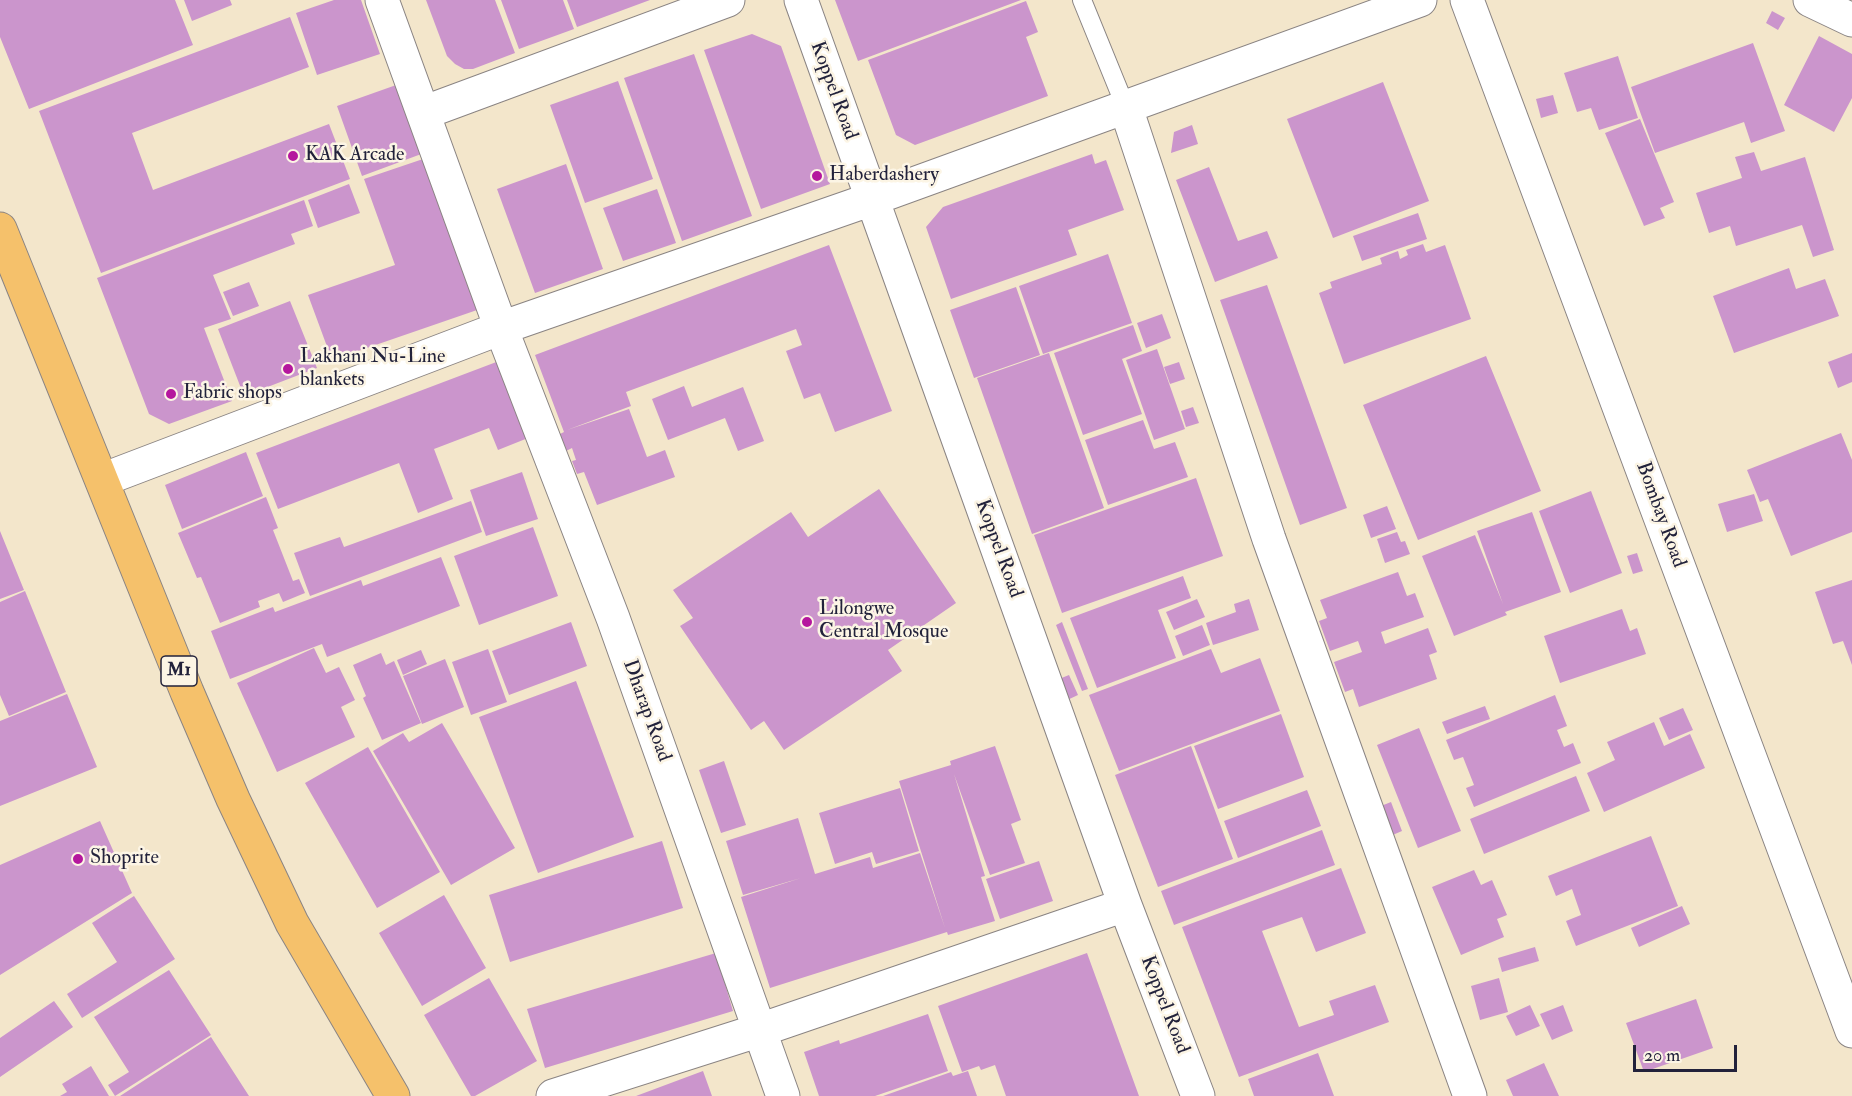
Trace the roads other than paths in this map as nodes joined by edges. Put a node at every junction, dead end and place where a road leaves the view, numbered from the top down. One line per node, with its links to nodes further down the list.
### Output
1 (382, 0): 10 (street, Dharap Road)
2 (728, 0): 10 (street)
3 (801, 0): 11 (street, Koppel Road)
4 (1082, 0): 9 (lane)
5 (1420, 0): 9 (street)
6 (1467, 0): 17 (street, Bombay Road)
7 (1810, 0): 8 (street)
8 (1852, 21)
9 (1125, 108): 11 (street); 22 (street)
10 (423, 113): 13 (street, Dharap Road)
11 (872, 199): 13 (street); 15 (street, Koppel Road)
12 (0, 229): 14 (highway, M1)
13 (501, 328): 14 (street); 16 (street, Dharap Road)
14 (102, 480): 18 (highway, M1)
15 (1125, 905): 16 (street); 21 (street, Koppel Road)
16 (760, 1030): 19 (street); 20 (street, Dharap Road)
17 (1852, 1031)
18 (393, 1096)
19 (553, 1096)
20 (783, 1096)
21 (1198, 1096)
22 (1470, 1096)

